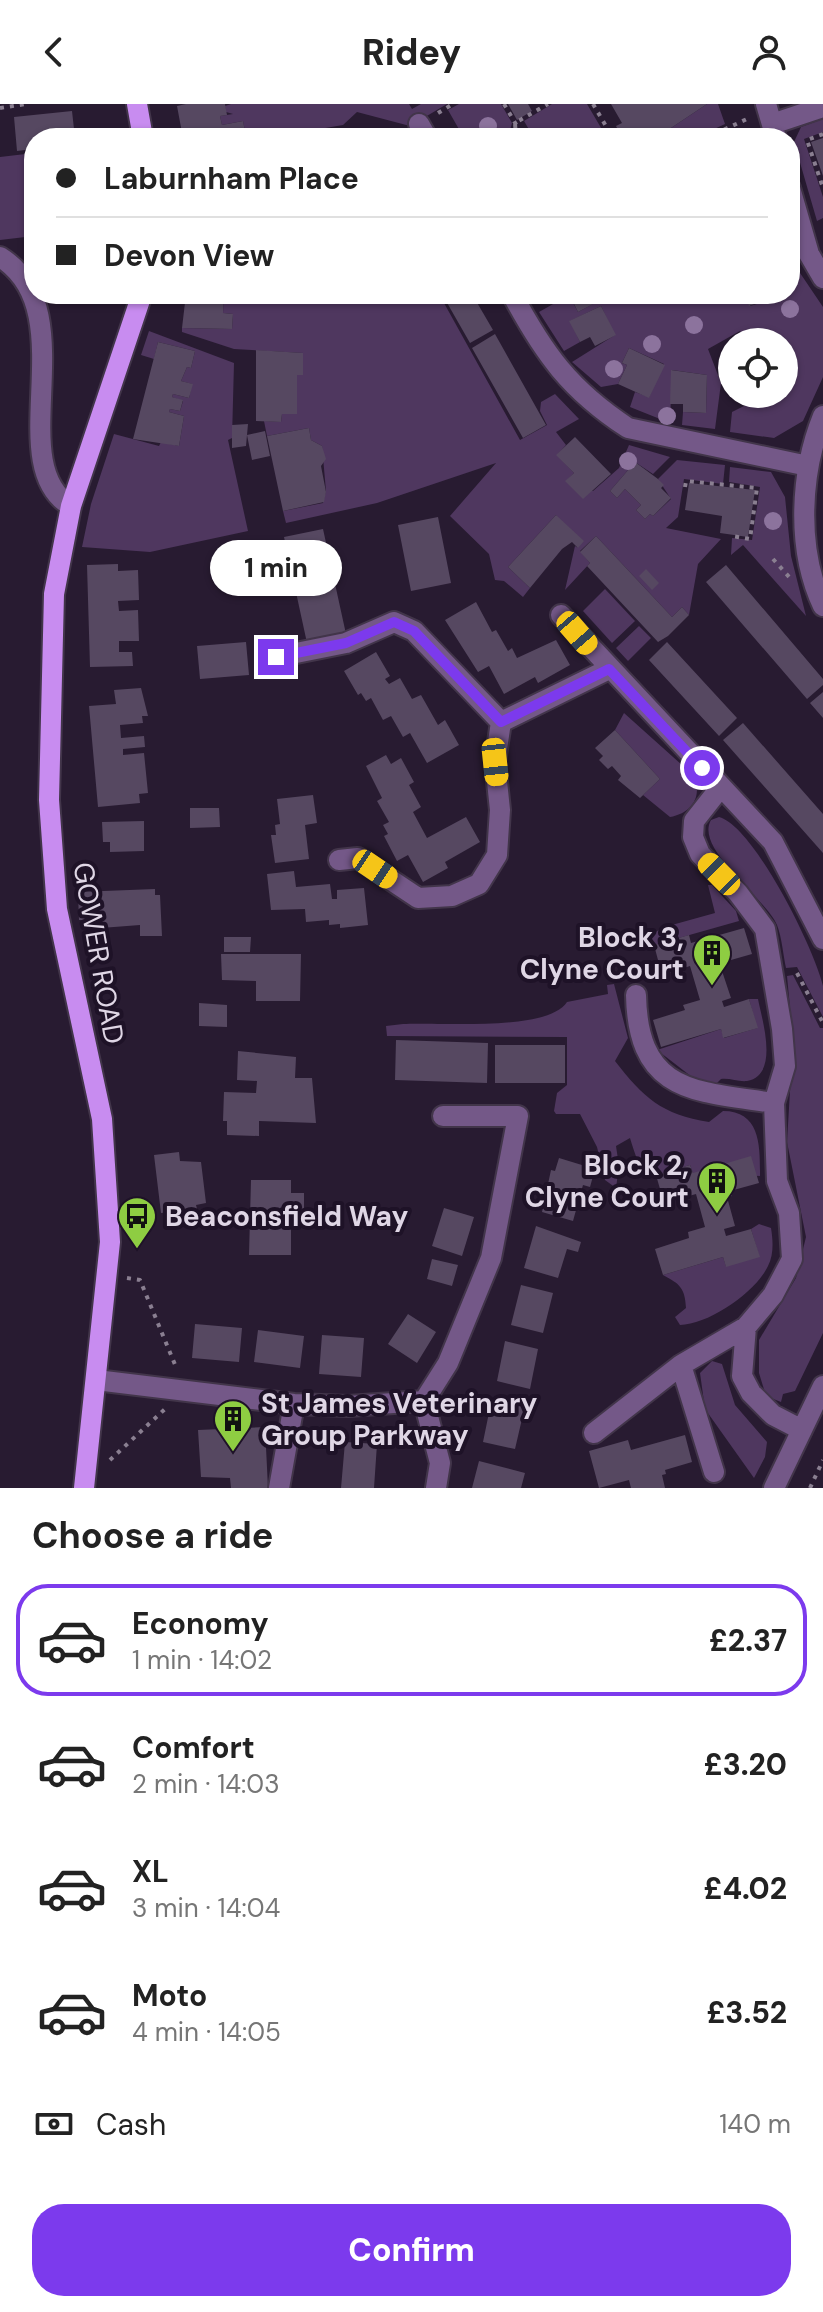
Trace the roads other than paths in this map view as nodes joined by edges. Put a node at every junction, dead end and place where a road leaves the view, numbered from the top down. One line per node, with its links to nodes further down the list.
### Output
1 (137, 104): 4 (main road)
2 (823, 107): 3 (street)
3 (771, 119)
4 (141, 128)
5 (800, 223): 7 (street)
6 (0, 257): 8 (street)
7 (823, 278)
8 (24, 285)
9 (31, 304): 14 (street)
10 (139, 304): 14 (main road, GOWER ROAD)
11 (518, 304): 13 (street)
12 (823, 416): 13 (street)
13 (808, 466): 15 (street)
14 (71, 506): 28 (main road, GOWER ROAD)
15 (823, 606)
16 (561, 615): 18 (street)
17 (276, 657): 19 (street)
18 (609, 669): 19 (street); 20 (street)
19 (501, 722): 21 (street)
20 (720, 788): 22 (street); 24 (street)
21 (339, 860)
22 (823, 939)
23 (636, 995): 24 (street)
24 (774, 1103): 26 (street)
25 (443, 1116): 30 (street)
26 (746, 1327): 27 (street); 32 (street)
27 (681, 1365): 33 (street); 34 (street)
28 (96, 1380): 31 (street); 35 (main road, GOWER ROAD)
29 (823, 1386): 32 (street)
30 (424, 1401): 31 (street); 37 (street)
31 (294, 1404): 36 (street)
32 (802, 1430): 38 (street)
33 (594, 1433)
34 (714, 1472)
35 (84, 1488)
36 (279, 1488)
37 (436, 1488)
38 (774, 1488)

